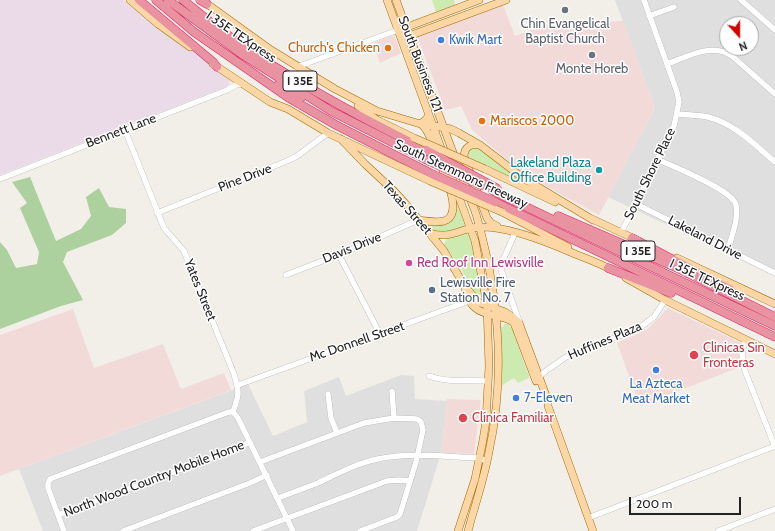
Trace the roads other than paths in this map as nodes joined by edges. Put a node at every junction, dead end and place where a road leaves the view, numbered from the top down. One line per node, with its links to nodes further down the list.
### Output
1 (130, 0): 21 (main road, South Stemmons Freeway)
2 (139, 0): 21 (highway)
3 (156, 0): 19 (highway, South Stemmons Freeway / I 35E)
4 (168, 0): 29 (highway, I 35E TEXpress)
5 (183, 0): 42 (highway, South Stemmons Freeway / I 35E, bridge)
6 (387, 0): 16 (main road, South Business 121)
7 (396, 0): 15 (main road, South Business 121)
8 (479, 0): 15 (main road)
9 (504, 0): 18 (main road)
10 (644, 0): 14 (street, South Shore Place)
11 (741, 0): 17 (street)
12 (203, 1): 22 (main road, South Stemmons Freeway)
13 (674, 7): 14 (street)
14 (650, 16): 20 (street, South Shore Place)
15 (406, 27): 16 (main road); 18 (main road, South Business 121)
16 (398, 30): 18 (main road); 22 (street); 23 (main road, South Business 121)
17 (775, 30)
18 (410, 36): 25 (main road, South Business 121)
19 (233, 59): 29 (highway); 40 (highway, South Stemmons Freeway / I 35E)
20 (667, 64): 27 (street); 30 (street, South Shore Place)
21 (217, 67): 24 (main road, South Stemmons Freeway)
22 (298, 67): 26 (main road, South Stemmons Freeway)
23 (415, 75): 25 (main road); 28 (main road, South Business 121)
24 (242, 84): 34 (street, Bennett Lane); 35 (main road, South Stemmons Freeway)
25 (429, 88): 33 (main road, South Business 121)
26 (335, 89): 31 (main road, South Stemmons Freeway); 46 (main road, South Stemmons Freeway, bridge)
27 (775, 94)
28 (428, 110): 31 (main road); 32 (main road, South Business 121)
29 (331, 111): 42 (highway, I 35E TEXpress, bridge)
30 (677, 114): 38 (street, South Shore Place); 39 (street)
31 (421, 124): 32 (main road, South Stemmons Freeway); 45 (main road)
32 (434, 126): 33 (main road, South Stemmons Freeway); 48 (main road, South Business 121)
33 (444, 128): 37 (main road, South Stemmons Freeway); 47 (main road, South Business 121)
34 (125, 130): 41 (street, Bennett Lane); 44 (street, Yates Street)
35 (328, 133): 36 (main road, South Stemmons Freeway); 44 (street, Pine Drive)
36 (341, 139): 40 (main road, South Stemmons Freeway); 45 (main road, Texas Street)
37 (480, 145): 46 (main road, South Stemmons Freeway); 49 (main road)
38 (657, 159): 43 (street, South Shore Place); 56 (street)
39 (775, 162)
40 (431, 178): 59 (main road, South Stemmons Freeway, bridge); 73 (highway, South Stemmons Freeway / I 35E, bridge)
41 (0, 179)
42 (496, 190): 53 (highway, South Stemmons Freeway / I 35E); 63 (highway, I 35E TEXpress)
43 (634, 203): 52 (street, South Shore Place); 56 (street, Lakeland Drive)
44 (157, 213): 84 (street, Yates Street)
45 (418, 220): 50 (main road, Texas Street); 58 (street, Davis Drive)
46 (593, 220): 52 (main road, South Stemmons Freeway)
47 (480, 227): 48 (main road, South Stemmons Freeway); 49 (main road, South Stemmons Freeway); 68 (main road, South Business 121)
48 (470, 228): 54 (main road, South Stemmons Freeway); 67 (main road, South Business 121)
49 (502, 229): 51 (main road, South Stemmons Freeway)
50 (430, 233): 54 (main road); 57 (main road, Texas Street)
51 (515, 233): 59 (main road, South Stemmons Freeway); 76 (street)
52 (621, 233): 55 (main road, South Stemmons Freeway)
53 (596, 234): 63 (highway); 72 (highway, South Stemmons Freeway / I 35E)
54 (448, 236): 57 (main road)
55 (632, 238): 66 (main road, South Stemmons Freeway); 72 (highway)
56 (728, 250): 61 (street, Lakeland Drive)
57 (444, 252): 64 (main road, Texas Street)
58 (339, 255): 62 (street, Davis Drive); 77 (street)
59 (592, 261): 60 (main road, South Stemmons Freeway)
60 (608, 268): 65 (main road, South Stemmons Freeway); 73 (highway)
61 (774, 271)
62 (286, 275)
63 (678, 280): 75 (highway, I 35E TEXpress)
64 (472, 300): 67 (main road, Texas Street); 69 (main road, Texas Street); 77 (street, Mc Donnell Street)
65 (665, 300): 79 (main road, South Stemmons Freeway); 82 (street, Huffines Plaza)
66 (775, 304)
67 (487, 305): 68 (main road, Texas Street); 70 (main road, South Business 121)
68 (496, 308): 71 (main road, South Business 121); 76 (main road, Texas Street)
69 (477, 309): 70 (main road, Texas Street); 74 (main road)
70 (487, 314): 71 (main road, Texas Street); 74 (main road, South Business 121)
71 (496, 316): 76 (main road, Texas Street); 94 (main road, South Business 121)
72 (775, 316)
73 (739, 320): 78 (highway, South Stemmons Freeway / I 35E)
74 (488, 326): 83 (main road, South Business 121)
75 (775, 326)
76 (519, 330): 82 (main road)
77 (380, 334): 84 (street, Mc Donnell Street)
78 (775, 337)
79 (745, 340): 80 (main road, South Stemmons Freeway); 91 (street)
80 (775, 354)
81 (429, 376): 83 (street)
82 (537, 378): 102 (main road)
83 (488, 381): 93 (main road, South Business 121)
84 (238, 385): 87 (street, Yates Street)
85 (392, 391): 88 (street)
86 (328, 394): 89 (street)
87 (233, 412): 90 (street, North Wood Country Mobile Home); 100 (street, North Wood Country Mobile Home)
88 (394, 418): 89 (street, North Wood Country Mobile Home); 92 (street, North Wood Country Mobile Home)
89 (337, 434): 95 (street, North Wood Country Mobile Home)
90 (250, 442): 95 (street, North Wood Country Mobile Home); 100 (street, North Wood Country Mobile Home)
91 (775, 447): 102 (street)
92 (417, 456): 93 (street); 97 (street, North Wood Country Mobile Home); 98 (street)
93 (479, 458): 94 (street); 103 (main road, South Business 121)
94 (487, 461): 104 (main road, South Business 121)
95 (260, 462): 96 (street, North Wood Country Mobile Home)
96 (267, 475): 98 (street, North Wood Country Mobile Home); 106 (street)
97 (410, 481): 101 (street); 109 (street, North Wood Country Mobile Home)
98 (278, 498): 101 (street, North Wood Country Mobile Home)
99 (775, 509): 111 (street)
100 (58, 515): 105 (street, North Wood Country Mobile Home)
101 (287, 518): 107 (street); 108 (street, North Wood Country Mobile Home)
102 (588, 518): 110 (main road)
103 (458, 529): 104 (main road)
104 (468, 530)
105 (64, 531)
106 (123, 531)
107 (253, 531)
108 (293, 531)
109 (360, 531)
110 (593, 531)
111 (718, 531)

